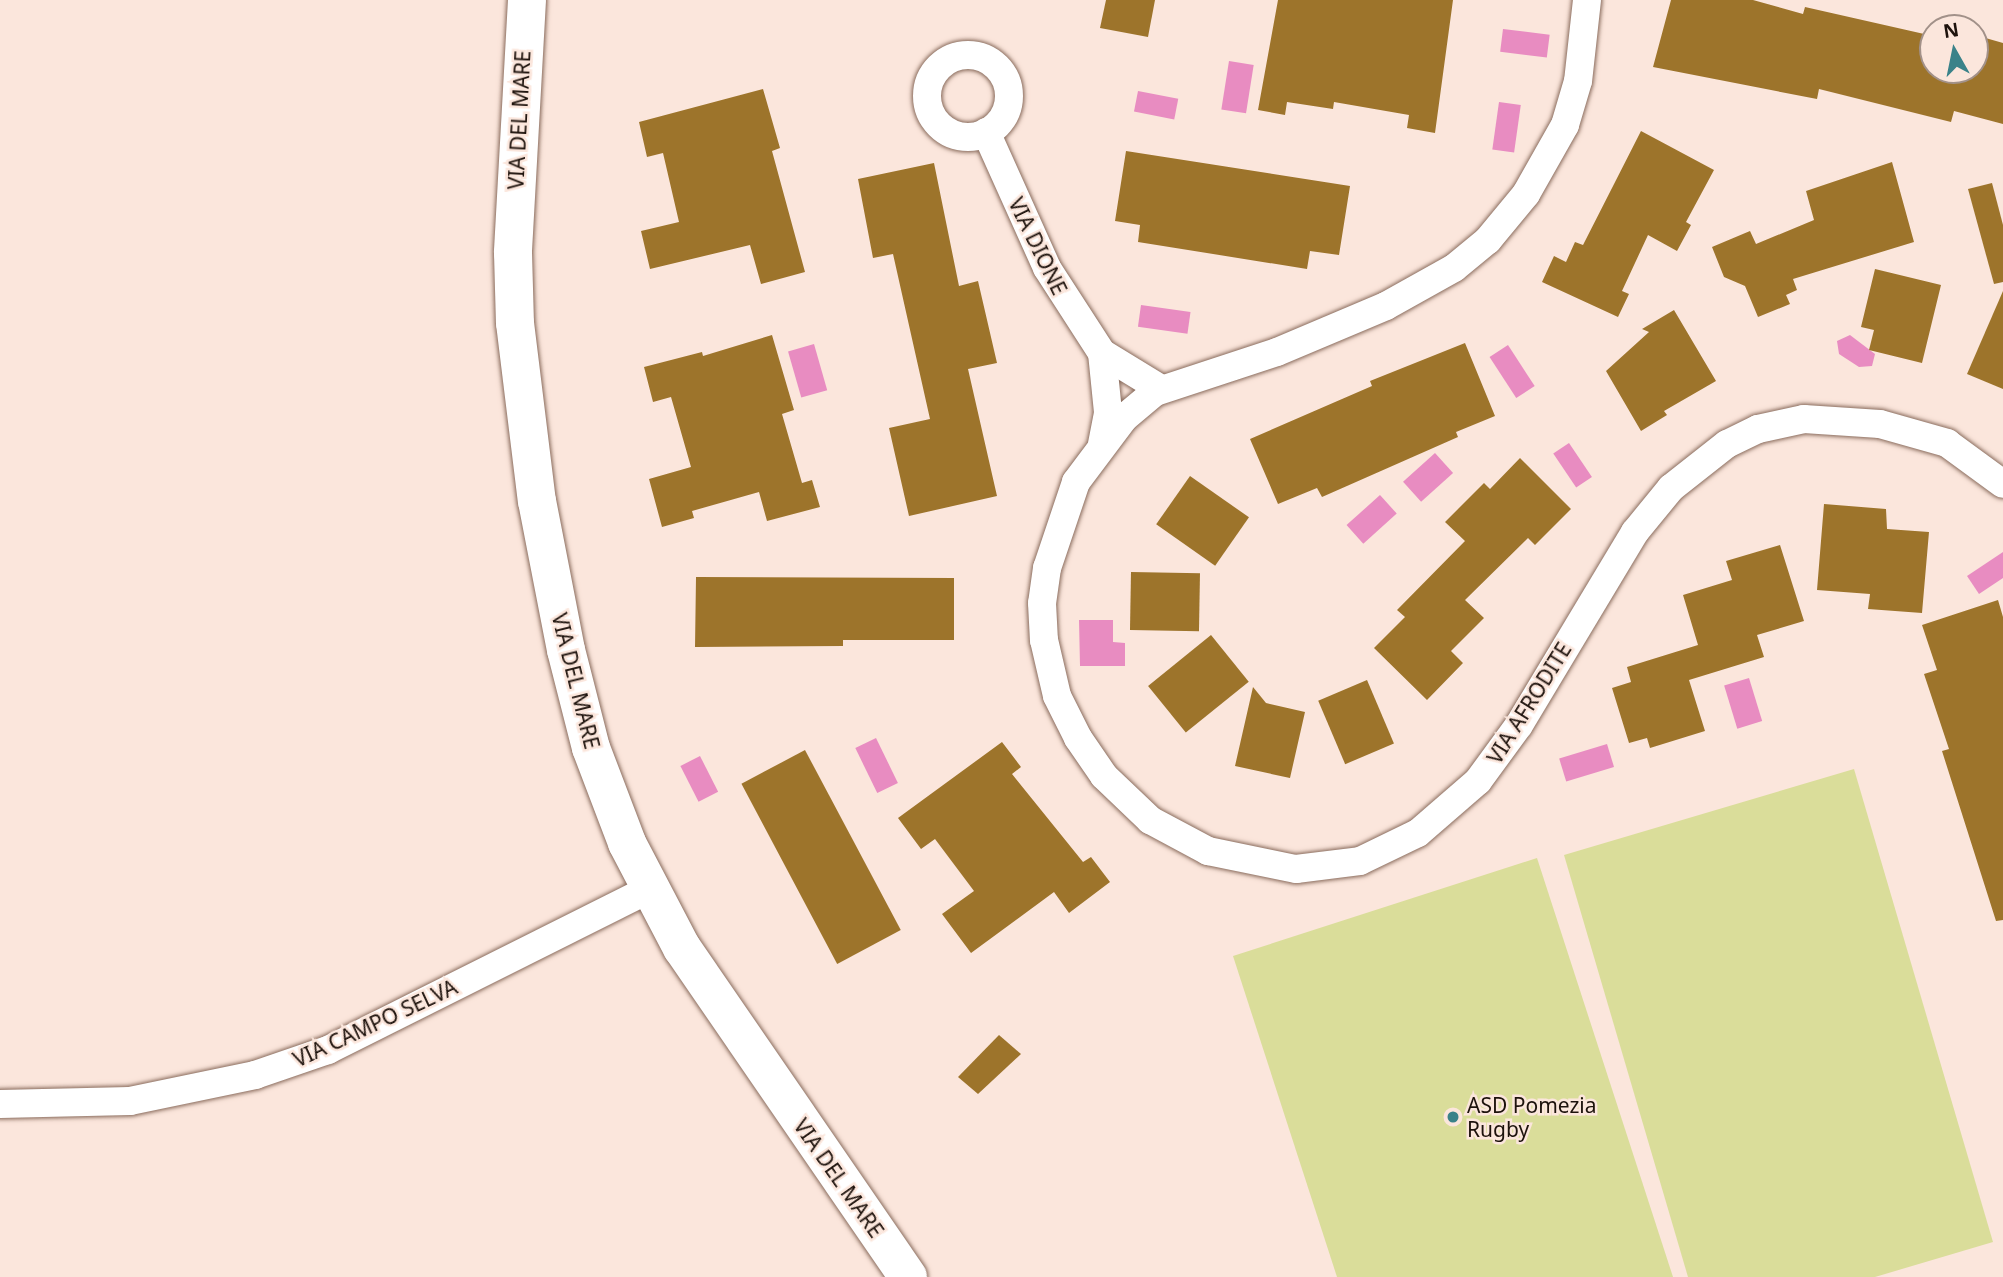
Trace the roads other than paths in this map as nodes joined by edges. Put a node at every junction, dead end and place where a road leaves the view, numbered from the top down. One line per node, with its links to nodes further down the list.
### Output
1 (527, 0): 8 (main road, VIA DEL MARE)
2 (1587, 0): 5 (street, VIA AFRODITE)
3 (986, 132): 4 (street, VIA DIONE)
4 (1102, 353): 5 (street, VIA DIONE); 6 (street, VIA DIONE)
5 (1161, 389): 6 (street, VIA AFRODITE)
6 (1102, 444): 7 (street, VIA AFRODITE)
7 (2003, 484)
8 (649, 890): 9 (street, VIA CAMPO SELVA); 10 (main road, VIA DEL MARE)
9 (0, 1104)
10 (908, 1277)

